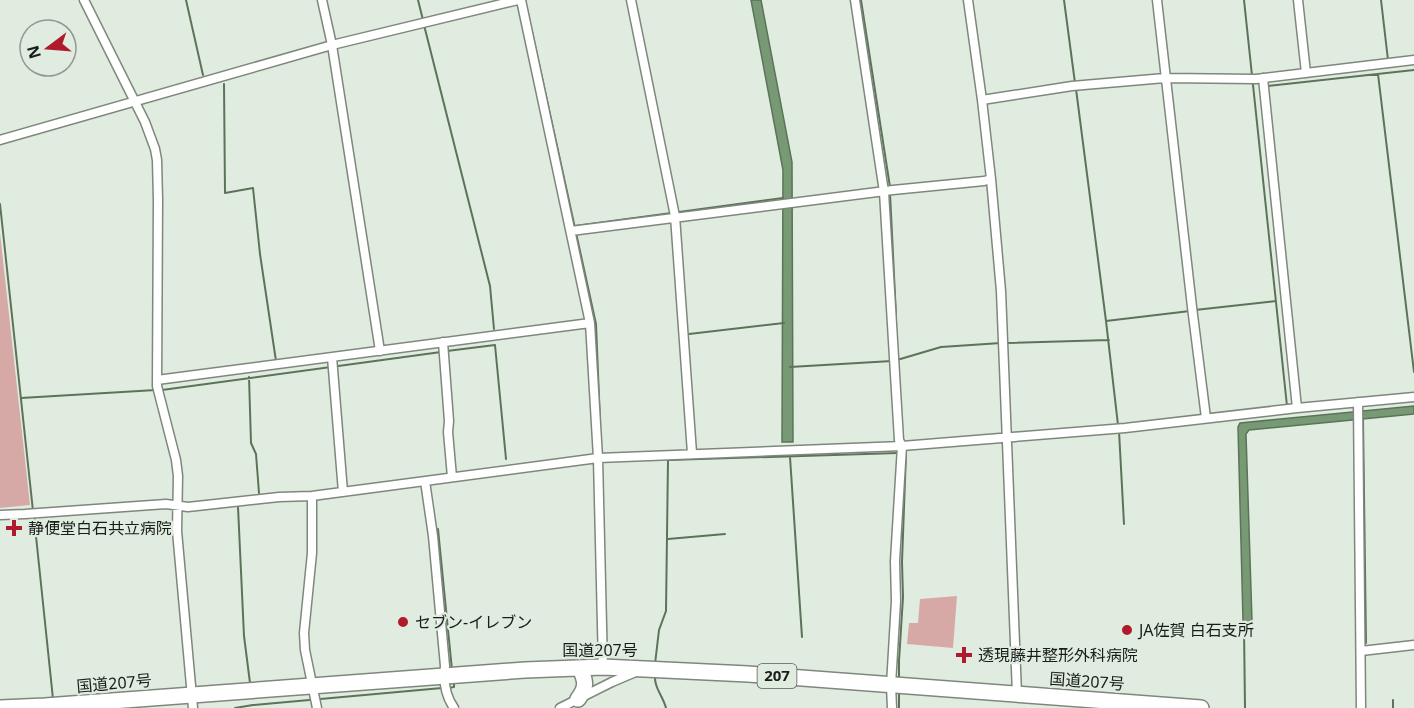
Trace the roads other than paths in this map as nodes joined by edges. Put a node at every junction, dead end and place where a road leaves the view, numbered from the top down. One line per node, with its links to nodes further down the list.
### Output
1 (84, 0): 15 (street)
2 (322, 0): 9 (street)
3 (519, 0): 9 (street); 20 (street)
4 (631, 0): 19 (street)
5 (855, 0): 18 (street)
6 (968, 0): 14 (street)
7 (1157, 0): 12 (street)
8 (1299, 0): 11 (street)
9 (332, 45): 15 (street); 23 (street)
10 (1414, 60): 11 (street)
11 (1306, 73): 13 (street)
12 (1165, 78): 13 (street); 14 (street); 29 (street)
13 (1259, 82): 28 (street)
14 (982, 100): 17 (street)
15 (136, 102): 16 (street); 25 (street)
16 (0, 140)
17 (991, 179): 18 (street); 30 (street)
18 (888, 191): 19 (street); 31 (street)
19 (675, 215): 20 (street); 32 (street)
20 (574, 231): 21 (street)
21 (591, 323): 22 (street); 33 (street)
22 (444, 349): 23 (street); 34 (street)
23 (380, 351): 24 (street)
24 (332, 364): 25 (street); 36 (street)
25 (157, 386): 38 (street)
26 (1414, 397): 27 (street)
27 (1358, 405): 28 (street); 41 (street)
28 (1291, 409): 29 (street)
29 (1206, 418): 30 (street)
30 (1007, 437): 31 (street); 47 (street)
31 (902, 450): 32 (street); 46 (street)
32 (692, 453): 33 (street)
33 (598, 458): 34 (street); 42 (street)
34 (452, 477): 35 (street)
35 (425, 481): 36 (street); 45 (street)
36 (343, 492): 37 (street)
37 (312, 496): 38 (street); 48 (street)
38 (178, 505): 39 (street); 50 (street)
39 (0, 515)
40 (1414, 645): 41 (street)
41 (1361, 651): 57 (street)
42 (603, 667): 43 (highway, 国道207号 / 207); 44 (highway, 国道207号 / 207)
43 (580, 668): 45 (highway, 国道207号 / 207); 49 (highway)
44 (652, 669): 46 (highway, 国道207号 / 207); 49 (street)
45 (447, 681): 48 (highway, 国道207号 / 207); 53 (street)
46 (896, 686): 47 (highway, 国道207号 / 207); 55 (street)
47 (1017, 694): 56 (highway, 国道207号 / 207)
48 (315, 698): 50 (highway, 国道207号 / 207)
49 (578, 699): 54 (street)
50 (193, 701): 52 (highway, 国道207号 / 207)
51 (0, 708): 52 (highway, 国道207号 / 207)
52 (6, 708)
53 (454, 708)
54 (560, 708)
55 (892, 708)
56 (1201, 708)
57 (1362, 708)

